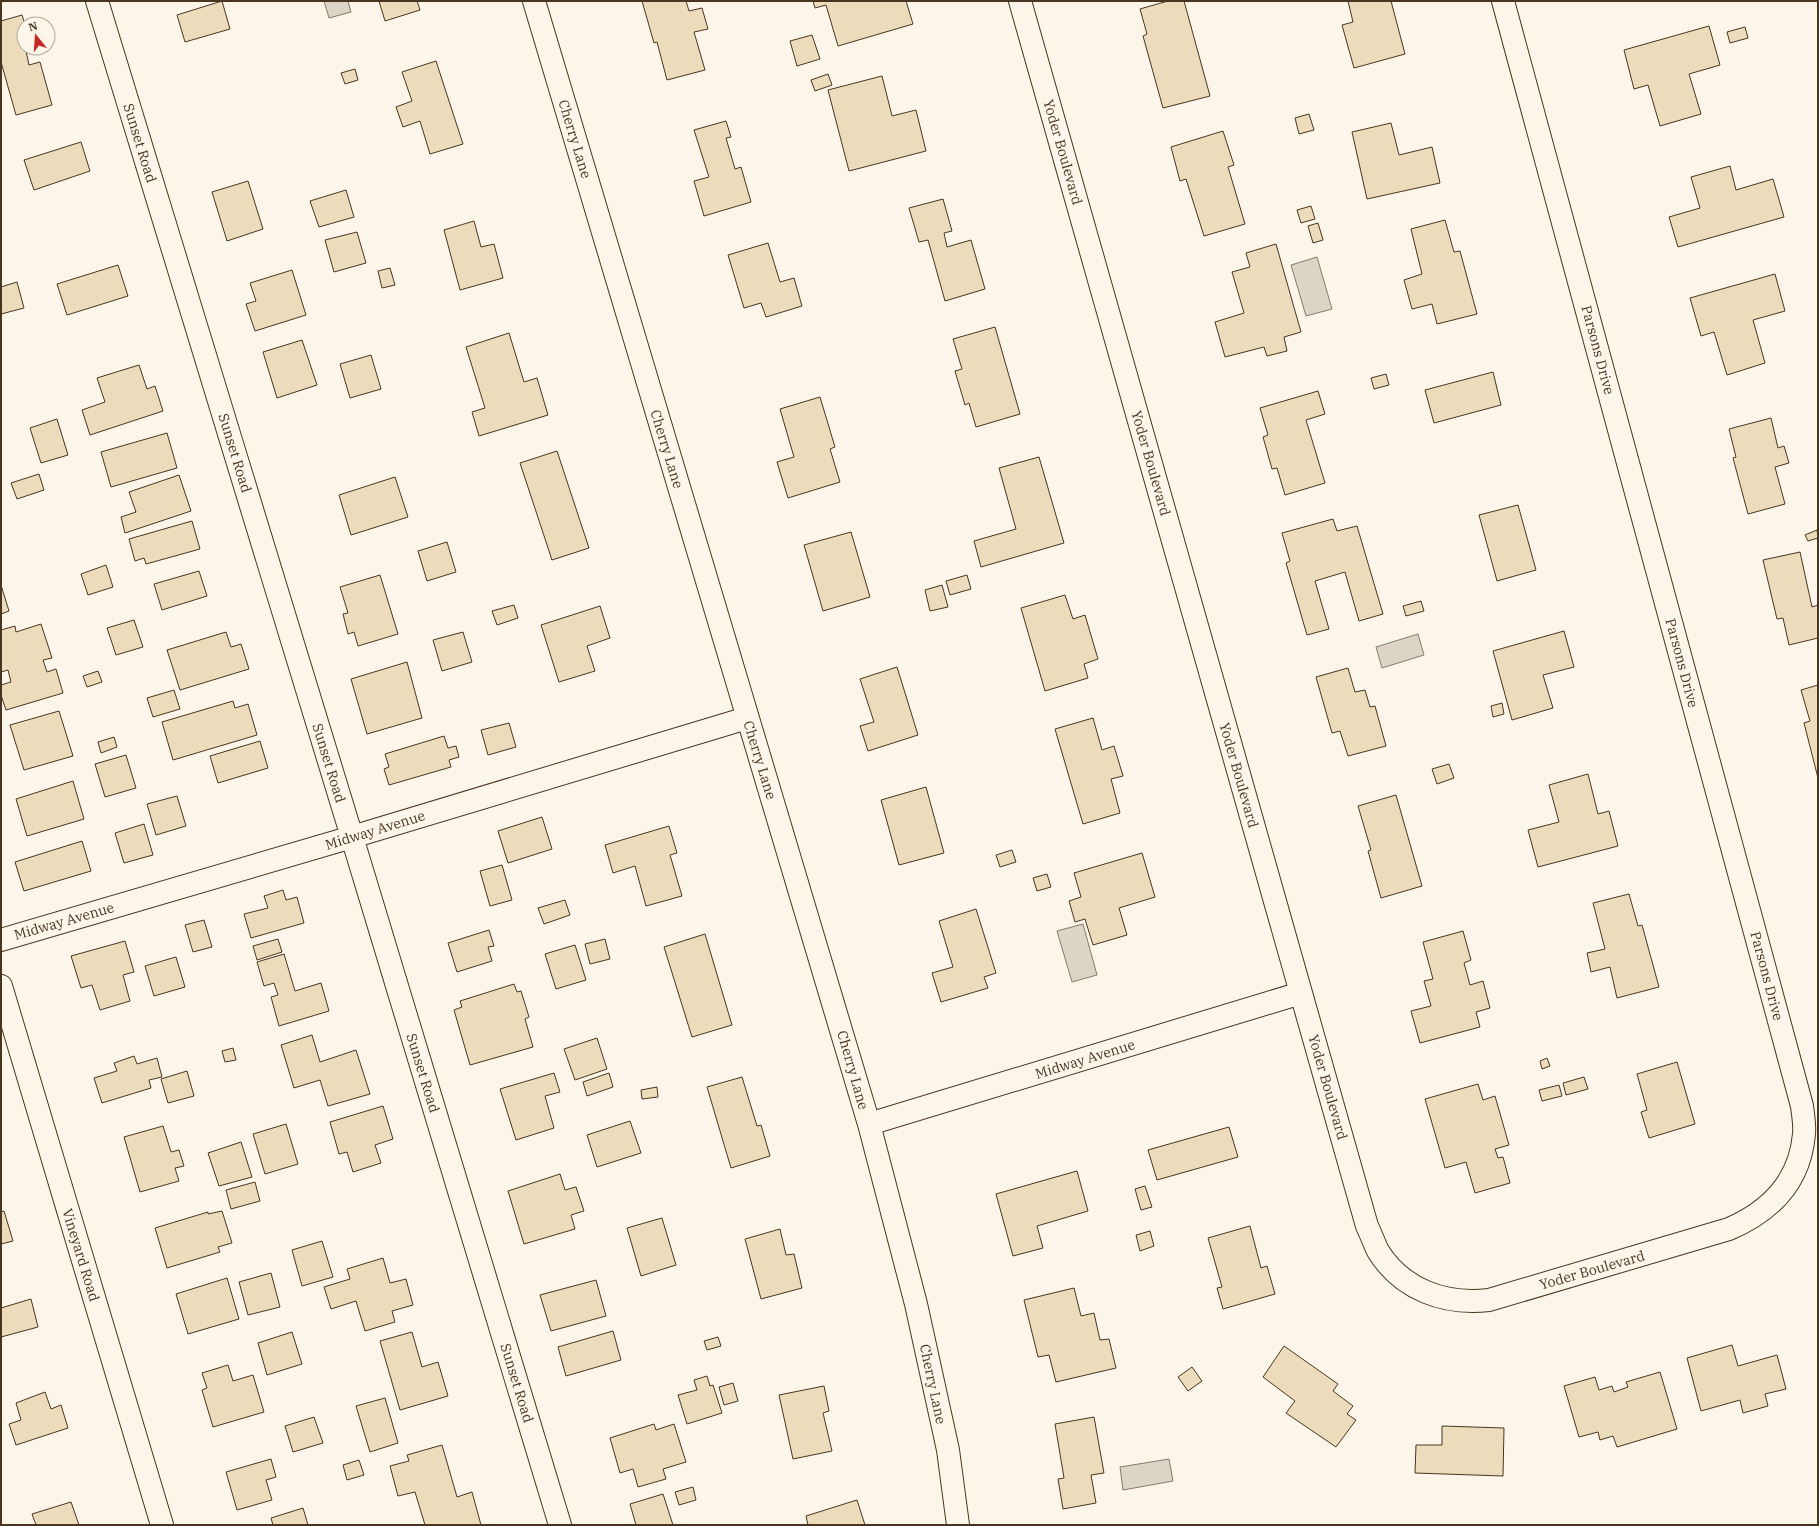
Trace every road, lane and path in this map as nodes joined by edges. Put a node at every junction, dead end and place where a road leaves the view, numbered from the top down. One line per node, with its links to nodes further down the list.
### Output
1 (97, 1): 6 (street, Sunset Road)
2 (534, 1): 5 (street, Cherry Lane)
3 (1020, 1): 9 (street, Yoder Boulevard)
4 (1503, 1): 11 (street, Parsons Drive)
5 (748, 718): 6 (street, Midway Avenue); 10 (street, Cherry Lane)
6 (352, 837): 7 (street, Midway Avenue); 13 (street, Sunset Road)
7 (1, 940)
8 (1, 986): 12 (street, Vineyard Road)
9 (1301, 993): 10 (street, Midway Avenue); 11 (street, Yoder Boulevard)
10 (869, 1124): 14 (street, Cherry Lane)
11 (1662, 1249)
12 (162, 1525)
13 (560, 1525)
14 (958, 1525)

